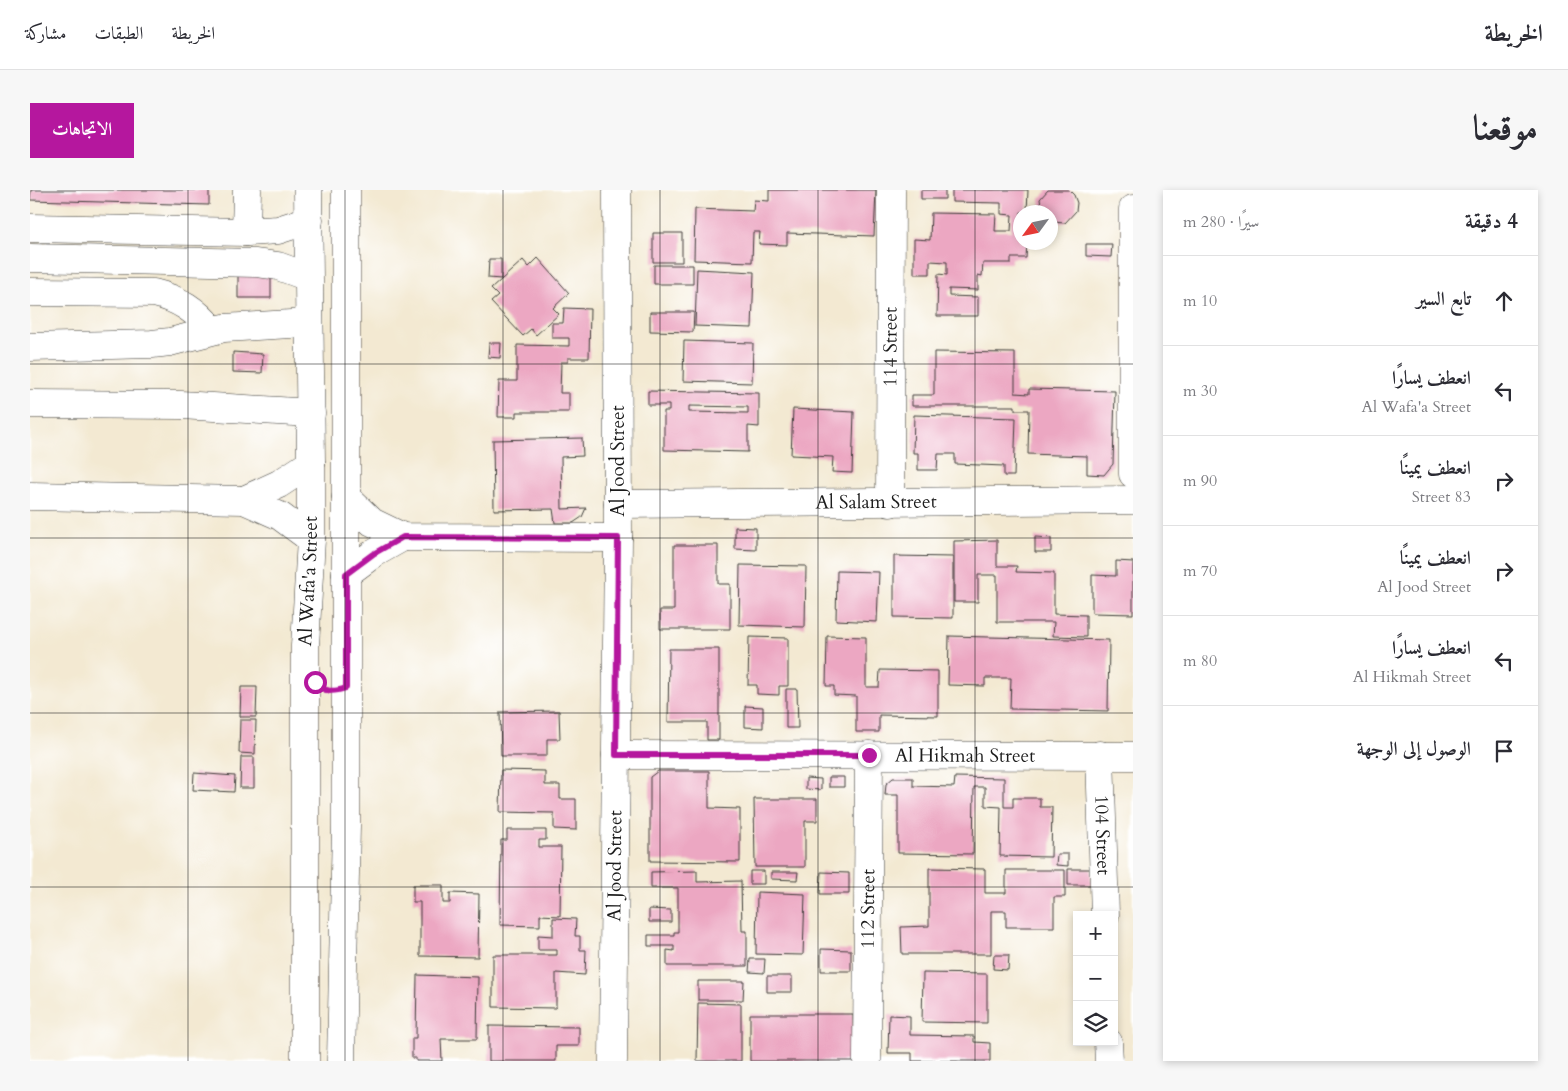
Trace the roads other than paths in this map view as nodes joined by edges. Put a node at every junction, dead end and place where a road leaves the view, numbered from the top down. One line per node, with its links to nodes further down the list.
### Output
1 (247, 190): 9 (street)
2 (308, 190): 7 (street, Al Wafa'a Street)
3 (346, 190): 21 (street, Al Wafa'a Street)
4 (618, 190): 25 (street, Al Jood Street)
5 (891, 190): 24 (street, 114 Street)
6 (1133, 209): 19 (street)
7 (309, 220): 9 (street); 11 (street, Al Wafa'a Street)
8 (30, 228): 9 (street)
9 (246, 232)
10 (30, 258): 11 (street)
11 (308, 278): 13 (street, Al Wafa'a Street)
12 (30, 292): 14 (street)
13 (308, 323): 14 (street); 17 (street, Al Wafa'a Street)
14 (212, 330): 15 (street)
15 (30, 347)
16 (30, 404): 17 (street)
17 (310, 413): 18 (street, Al Wafa'a Street)
18 (311, 463): 22 (street); 28 (street, Al Wafa'a Street)
19 (1133, 474)
20 (30, 496): 22 (street)
21 (346, 497): 26 (street); 29 (street, Al Wafa'a Street)
22 (244, 500): 28 (street)
23 (1133, 500): 24 (street, Al Salam Street)
24 (890, 503): 25 (street, Al Salam Street)
25 (618, 504): 27 (street, Al Jood Street)
26 (403, 537): 27 (street); 29 (street)
27 (618, 538): 32 (street, Al Jood Street)
28 (310, 539): 30 (street, Al Wafa'a Street)
29 (346, 574): 31 (street, Al Wafa'a Street)
30 (305, 646): 31 (street); 36 (street, Al Wafa'a Street)
31 (346, 688): 37 (street, Al Wafa'a Street)
32 (616, 755): 33 (street, Al Hikmah Street); 42 (street, Al Jood Street)
33 (869, 755): 34 (street, Al Hikmah Street); 43 (street, 112 Street)
34 (1100, 755): 35 (street, Al Hikmah Street); 38 (street, 104 Street)
35 (1133, 756)
36 (305, 777): 37 (street); 41 (street, Al Wafa'a Street)
37 (346, 826): 40 (street, Al Wafa'a Street)
38 (1105, 911)
39 (1108, 1046): 44 (street)
40 (342, 1059)
41 (305, 1061)
42 (613, 1061)
43 (867, 1061)
44 (1109, 1061)

